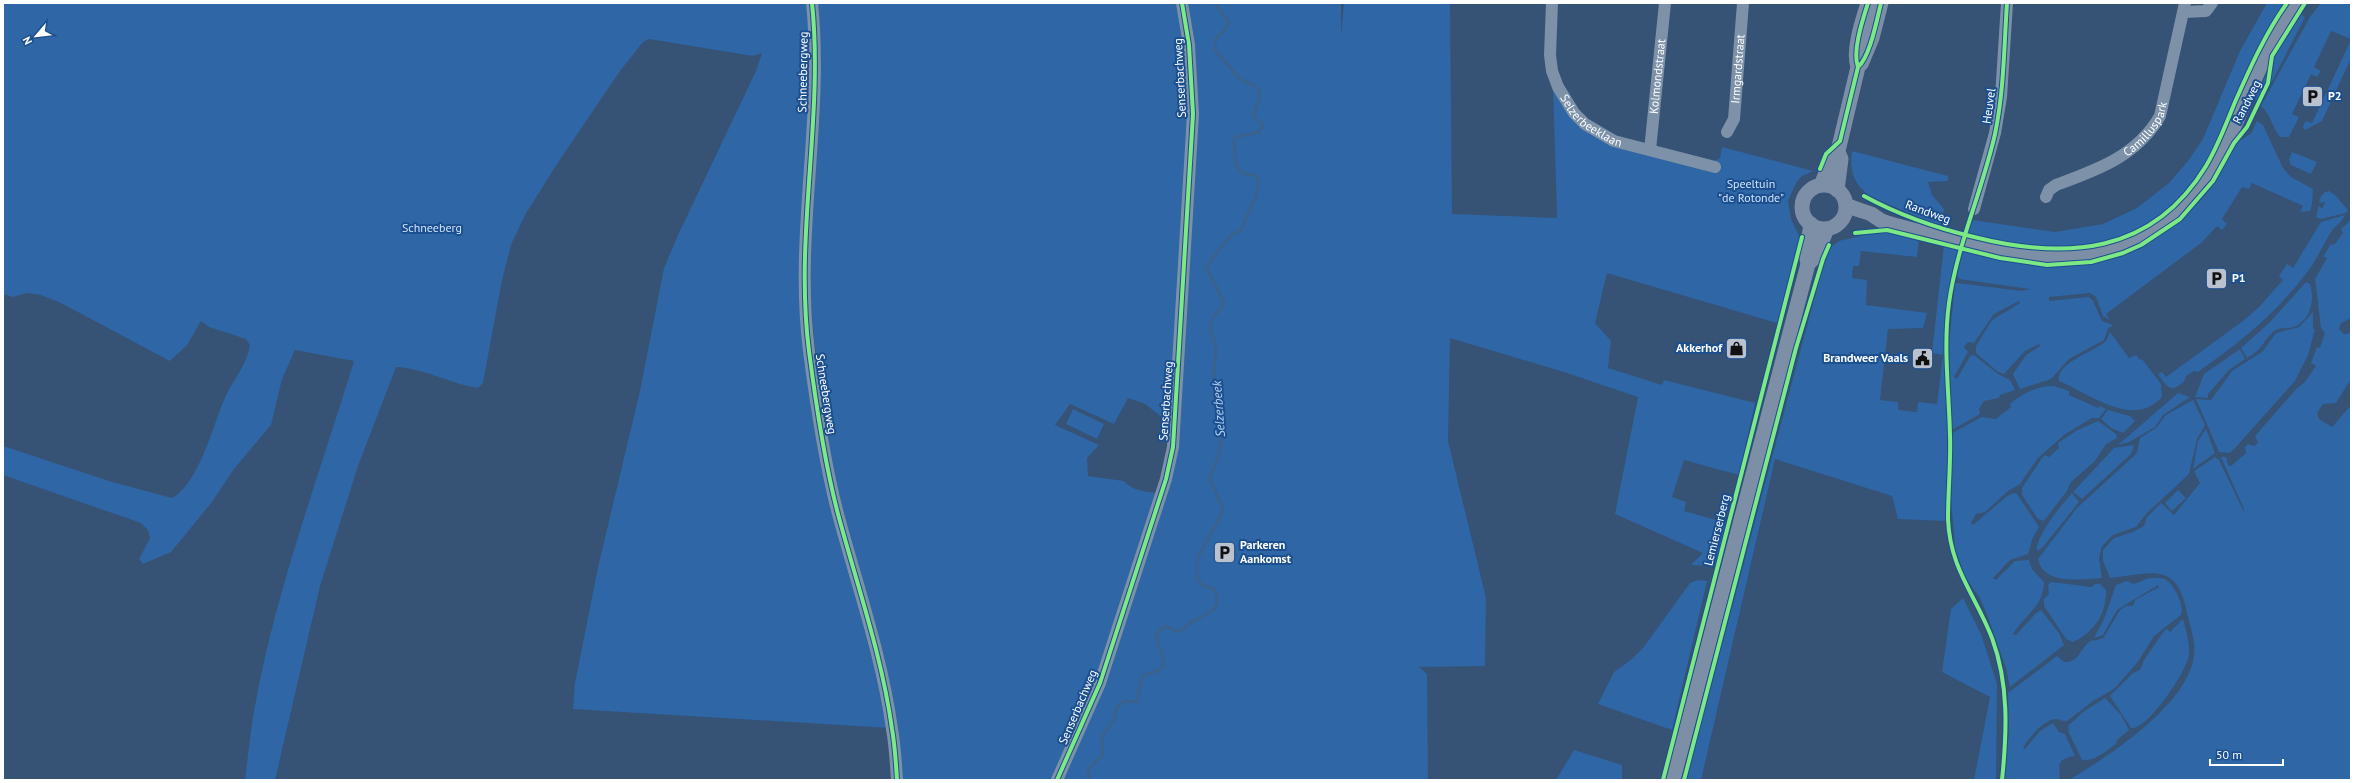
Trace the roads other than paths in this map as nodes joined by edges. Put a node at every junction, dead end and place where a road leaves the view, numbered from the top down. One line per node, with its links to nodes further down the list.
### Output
1 (812, 3): 27 (street, Schneebergweg)
2 (1182, 3): 28 (street, Senserbachweg)
3 (1552, 3): 14 (street, Selzerbeeklaan)
4 (1665, 3): 14 (street, Kolmondstraat)
5 (1743, 3): 13 (street, Irmgardstraat)
6 (1868, 3): 12 (main road)
7 (1881, 3): 12 (main road)
8 (2007, 3): 21 (street, Heuvel)
9 (2212, 3): 11 (street, Camilluspark)
10 (2296, 3): 23 (main road, Randweg)
11 (2184, 8): 19 (street, Camilluspark)
12 (1858, 67): 15 (main road)
13 (1726, 132)
14 (1650, 150): 16 (street, Selzerbeeklaan)
15 (1838, 151): 17 (main road); 18 (main road)
16 (1714, 167)
17 (1821, 185): 18 (main road); 24 (main road)
18 (1837, 190): 20 (main road)
19 (2046, 197)
20 (1846, 204): 22 (main road); 23 (main road, Randweg)
21 (1974, 209)
22 (1842, 220): 23 (main road, Randweg); 25 (main road)
23 (1882, 221)
24 (1811, 224): 25 (main road); 26 (main road, Lemierserberg)
25 (1827, 229): 26 (main road, Lemierserberg)
26 (1808, 264): 29 (main road, Lemierserberg)
27 (897, 780)
28 (1057, 780)
29 (1673, 780)

